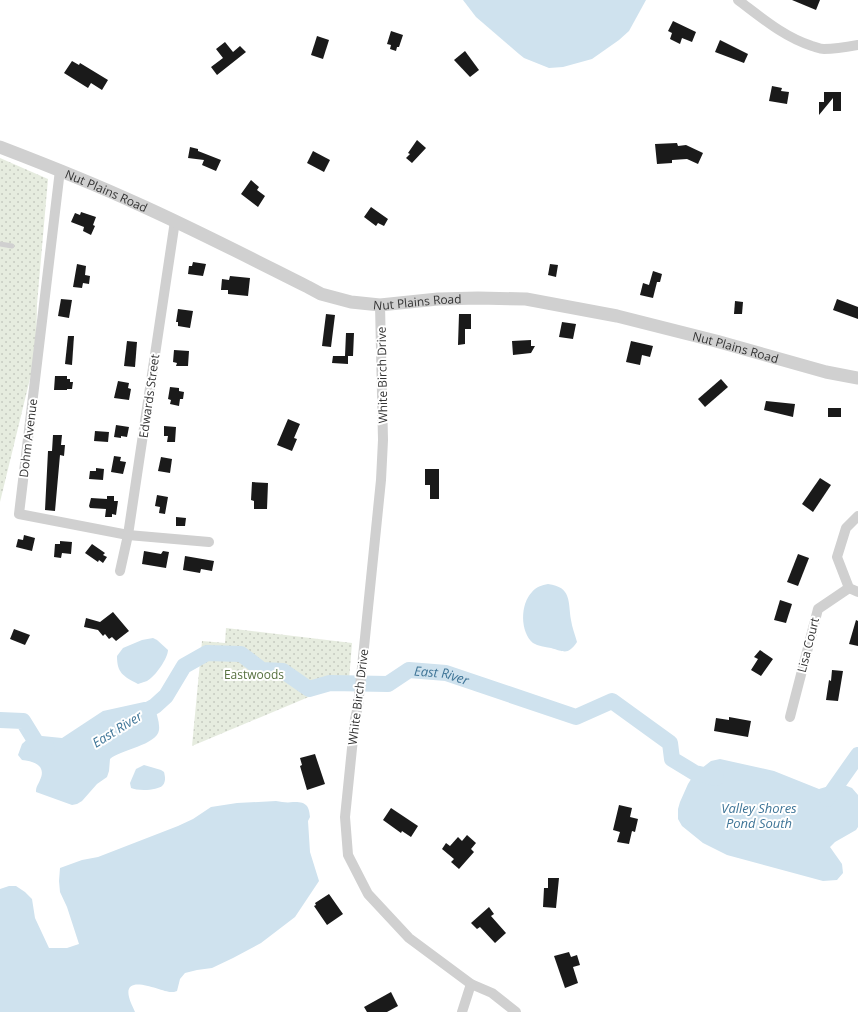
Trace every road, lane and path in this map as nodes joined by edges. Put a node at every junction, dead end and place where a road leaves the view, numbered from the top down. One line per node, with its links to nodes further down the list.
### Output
1 (738, 0): 2 (street)
2 (858, 45)
3 (0, 147): 4 (street, Nut Plains Road)
4 (60, 170): 5 (street, Nut Plains Road); 11 (street, Dohm Avenue)
5 (175, 221): 8 (street, Nut Plains Road); 11 (street, Edwards Street)
6 (0, 244): 7 (lane)
7 (12, 246)
8 (380, 305): 9 (street, Nut Plains Road); 16 (street, White Birch Drive)
9 (858, 378)
10 (858, 516): 14 (street)
11 (128, 535): 12 (street, Dohm Avenue); 13 (street, Edwards Street)
12 (209, 542)
13 (120, 571)
14 (853, 590): 15 (street, Lisa Court)
15 (790, 717)
16 (472, 984): 17 (street); 18 (street, White Birch Drive)
17 (462, 1012)
18 (516, 1012)

